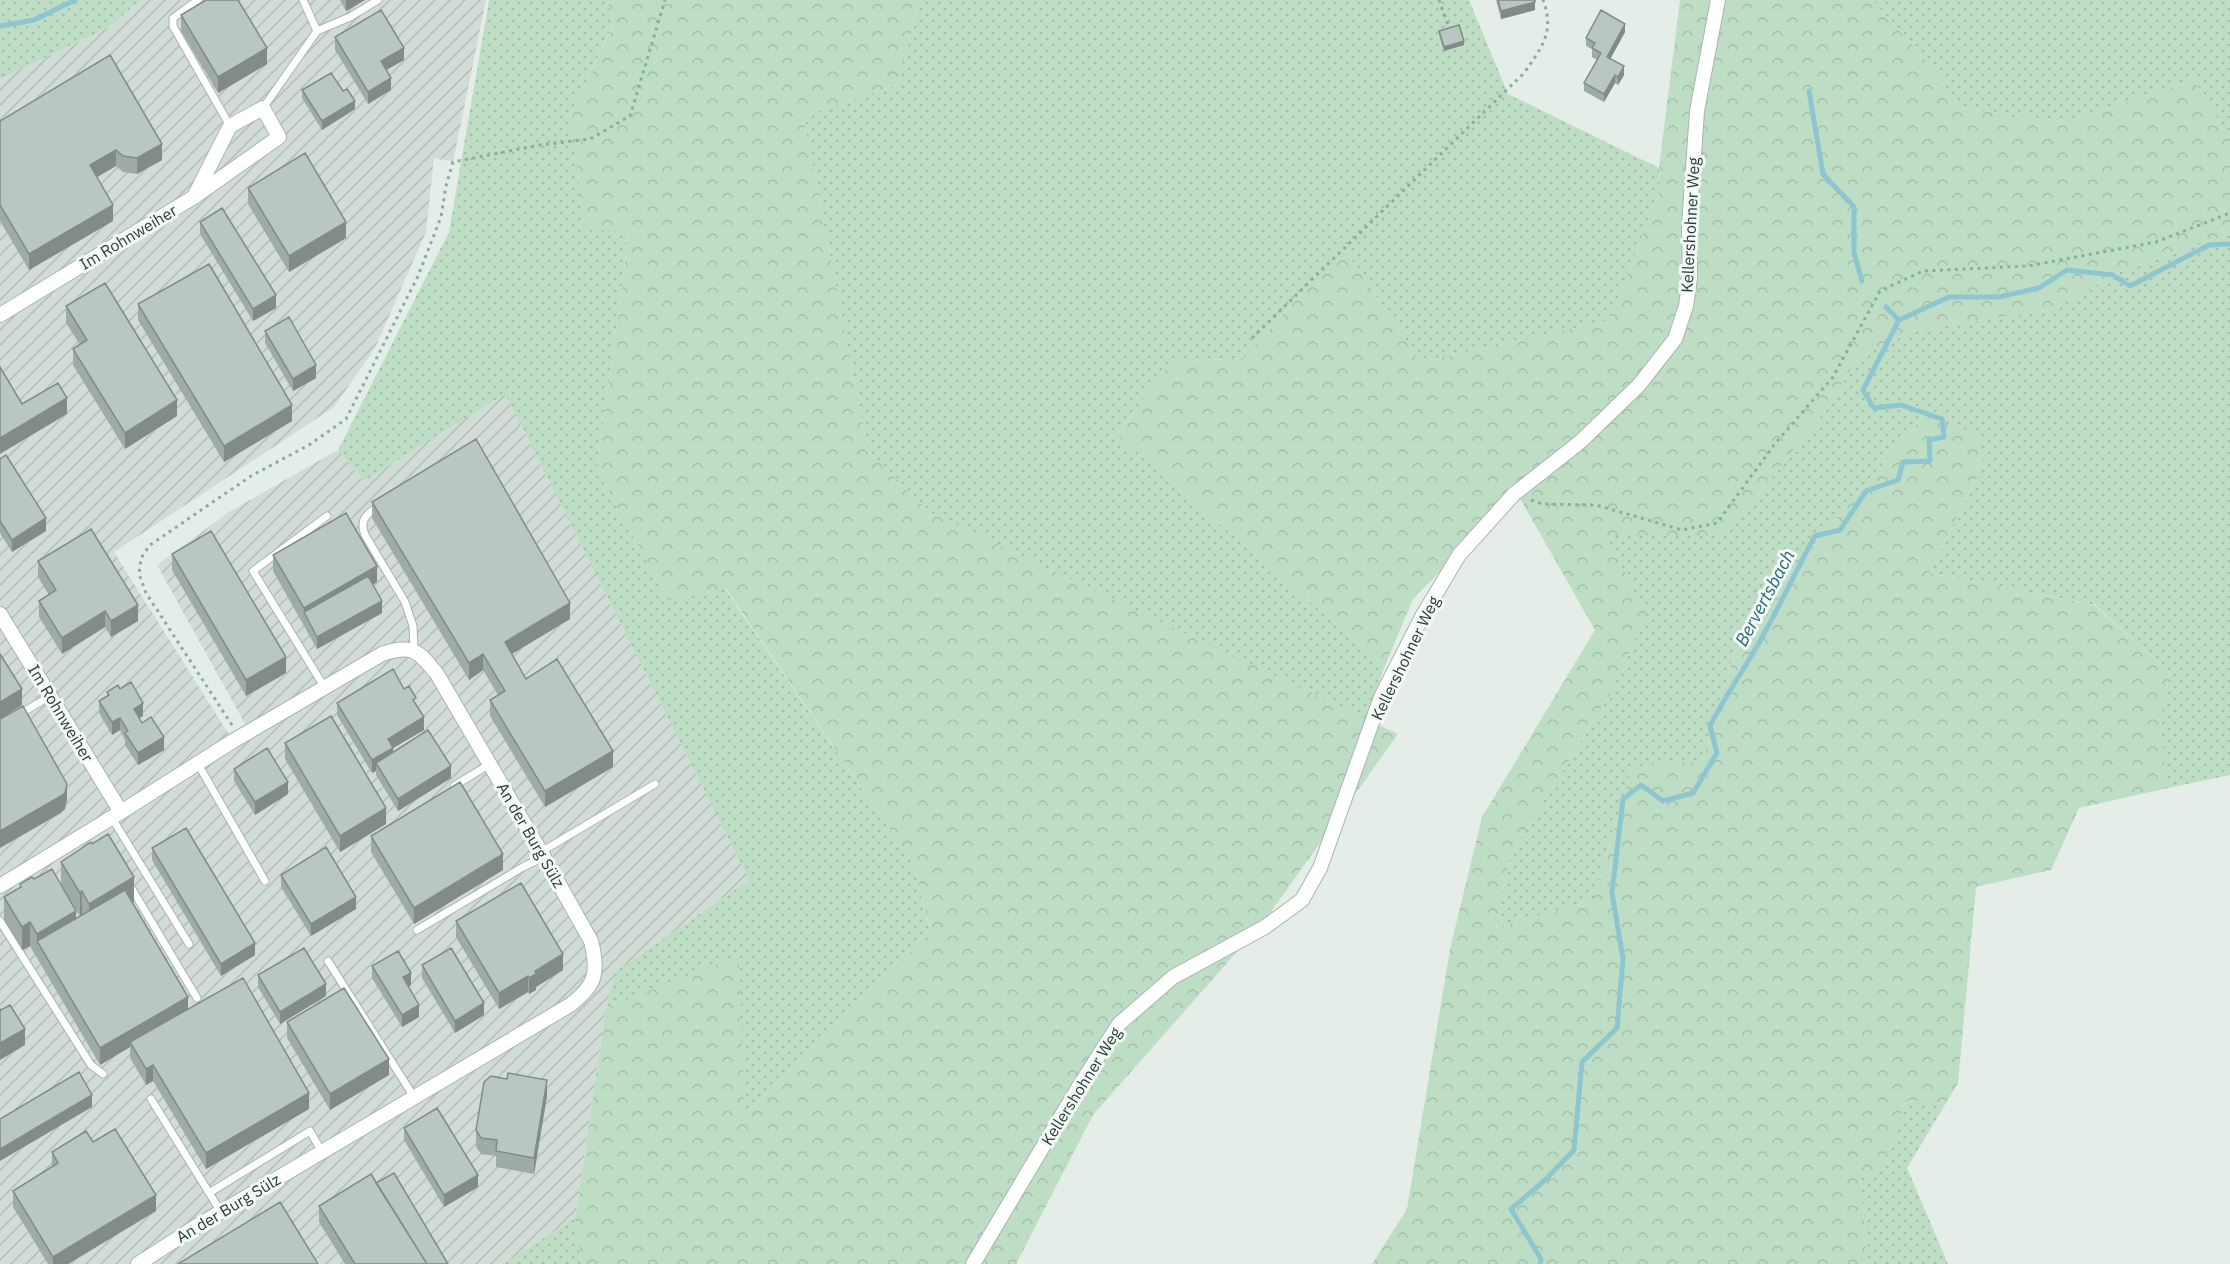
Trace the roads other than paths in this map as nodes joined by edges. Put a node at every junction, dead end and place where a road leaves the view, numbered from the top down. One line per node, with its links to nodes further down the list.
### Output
1 (198, 0): 7 (lane)
2 (303, 0): 5 (lane)
3 (378, 0): 5 (lane)
4 (1718, 0): 38 (street, Kellershohner Weg)
5 (317, 31): 6 (lane)
6 (263, 108): 7 (street); 8 (street, Im Rohnweiher)
7 (230, 126): 8 (street, Im Rohnweiher)
8 (194, 197): 9 (street, Im Rohnweiher)
9 (0, 315)
10 (390, 500): 13 (lane)
11 (327, 516): 14 (lane)
12 (0, 614): 15 (street, Im Rohnweiher)
13 (414, 650): 14 (street); 18 (street, An der Burg Sülz)
14 (325, 688): 17 (street)
15 (50, 696): 16 (lane); 21 (street, Im Rohnweiher)
16 (10, 720)
17 (198, 764): 21 (street); 24 (lane)
18 (490, 764): 20 (lane); 22 (street, An der Burg Sülz)
19 (655, 784): 22 (lane)
20 (454, 787)
21 (117, 815): 25 (street); 28 (lane)
22 (543, 855): 27 (lane); 32 (street, An der Burg Sülz)
23 (126, 878): 30 (lane)
24 (265, 881)
25 (1, 884)
26 (0, 921): 31 (lane)
27 (417, 930)
28 (189, 944)
29 (328, 961): 32 (lane)
30 (197, 998)
31 (103, 1074)
32 (414, 1097): 34 (street, An der Burg Sülz)
33 (151, 1099): 35 (lane)
34 (322, 1152): 35 (lane); 36 (street, An der Burg Sülz)
35 (209, 1193): 36 (lane)
36 (221, 1212): 37 (street, An der Burg Sülz)
37 (138, 1264)
38 (973, 1264)

